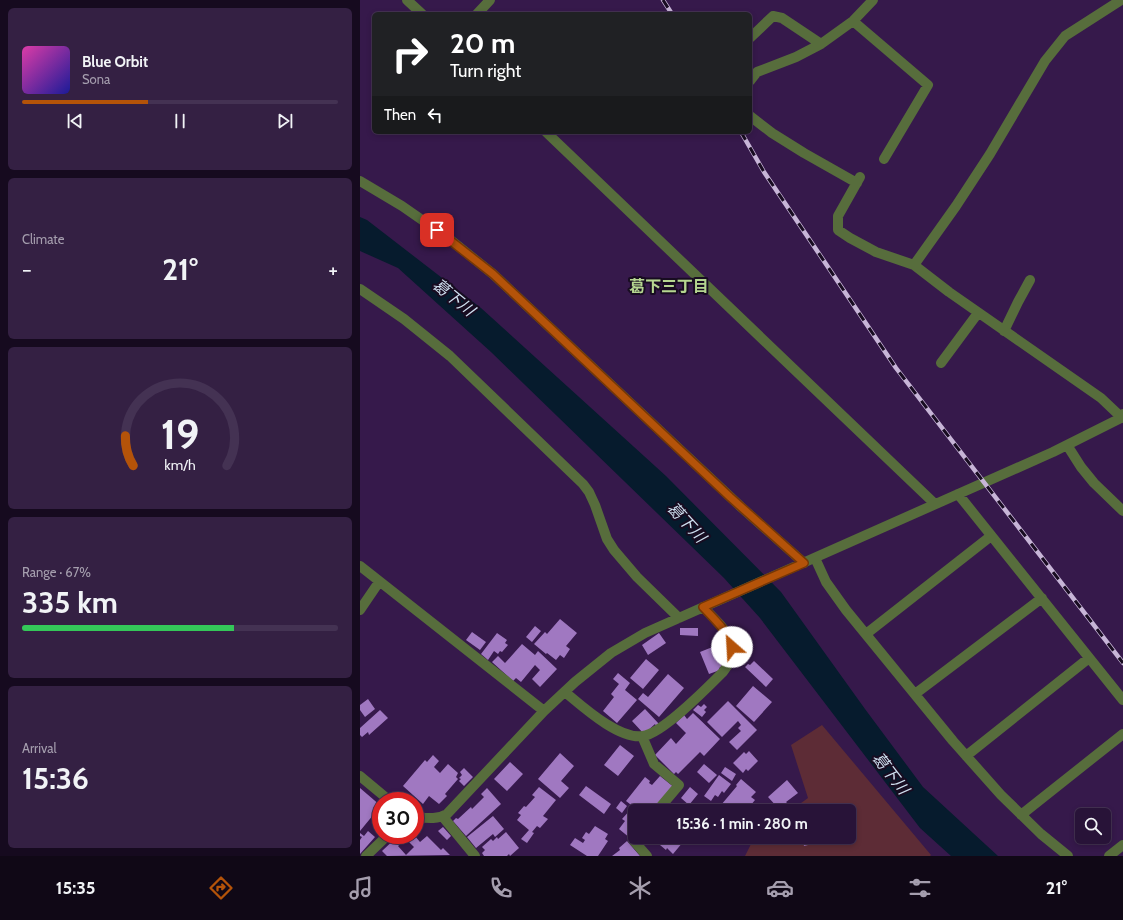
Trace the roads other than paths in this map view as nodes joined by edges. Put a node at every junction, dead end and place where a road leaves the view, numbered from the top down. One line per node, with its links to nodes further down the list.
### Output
1 (407, 0): 5 (street)
2 (490, 0): 6 (street)
3 (872, 0): 7 (street)
4 (1121, 0): 15 (street)
5 (420, 12)
6 (479, 12)
7 (853, 21): 9 (street); 13 (street)
8 (752, 36): 9 (street)
9 (821, 44): 10 (street)
10 (754, 68)
11 (752, 118): 15 (street)
12 (548, 134): 24 (street)
13 (884, 159)
14 (360, 181): 28 (street)
15 (914, 265): 18 (street)
16 (1030, 280): 19 (street)
17 (360, 289): 34 (street)
18 (978, 313): 19 (street); 20 (street)
19 (1004, 331): 21 (street)
20 (941, 363)
21 (1123, 416): 22 (street)
22 (1067, 445): 23 (street); 25 (street)
23 (958, 494): 24 (street); 26 (street)
24 (935, 504): 27 (street)
25 (1123, 511)
26 (992, 536): 31 (street); 35 (street)
27 (814, 558): 28 (street); 35 (street)
28 (804, 563): 32 (street)
29 (360, 566): 30 (street)
30 (379, 582): 33 (street); 40 (street)
31 (1042, 598): 36 (street); 38 (street)
32 (703, 607): 34 (street); 42 (street)
33 (360, 610)
34 (679, 618): 37 (street)
35 (866, 634): 38 (street)
36 (1089, 658): 39 (street); 43 (street)
37 (565, 692): 40 (street); 42 (street)
38 (915, 694): 43 (street)
39 (1123, 700)
40 (544, 711): 49 (street)
41 (1123, 734): 47 (street)
42 (642, 736): 46 (street)
43 (966, 756): 47 (street)
44 (360, 776): 45 (street)
45 (379, 792)
46 (663, 804)
47 (1021, 815): 56 (street)
48 (424, 817): 49 (street)
49 (443, 817): 54 (street)
50 (379, 844): 53 (street)
51 (636, 844): 55 (street)
52 (1123, 845): 57 (street)
53 (366, 856)
54 (474, 856)
55 (647, 856)
56 (1068, 856)
57 (1109, 856)

